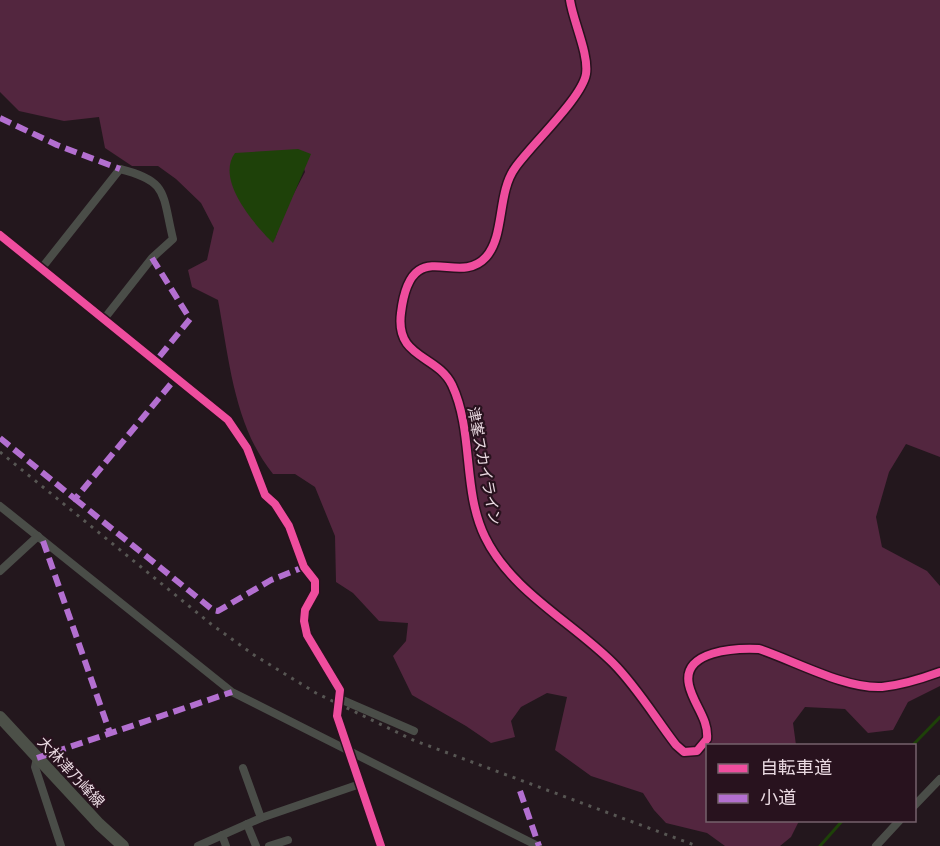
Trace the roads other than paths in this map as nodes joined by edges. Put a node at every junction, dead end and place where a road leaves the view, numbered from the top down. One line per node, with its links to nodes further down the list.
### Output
1 (570, 0): 8 (street, 津峯スカイライン)
2 (0, 235): 3 (street)
3 (41, 269): 4 (street); 4 (street)
4 (104, 319): 9 (street)
5 (0, 506): 6 (street)
6 (38, 536): 7 (street); 12 (street)
7 (0, 571)
8 (940, 672)
9 (340, 699): 11 (street); 12 (street)
10 (0, 717): 13 (main road, 大林津乃峰線)
11 (414, 731)
12 (349, 752): 16 (street); 30 (street)
13 (37, 758): 23 (street); 24 (main road, 大林津乃峰線)
14 (243, 768): 18 (street)
15 (940, 779): 17 (street)
16 (360, 784): 18 (street); 29 (street)
17 (916, 805)
18 (261, 818): 20 (street)
19 (898, 822): 31 (street)
20 (248, 824): 21 (street); 27 (street)
21 (222, 835): 25 (street); 26 (street)
22 (288, 840): 28 (street)
23 (61, 846)
24 (123, 846)
25 (198, 846)
26 (226, 846)
27 (256, 846)
28 (269, 846)
29 (381, 846)
30 (538, 846)
31 (876, 846)

